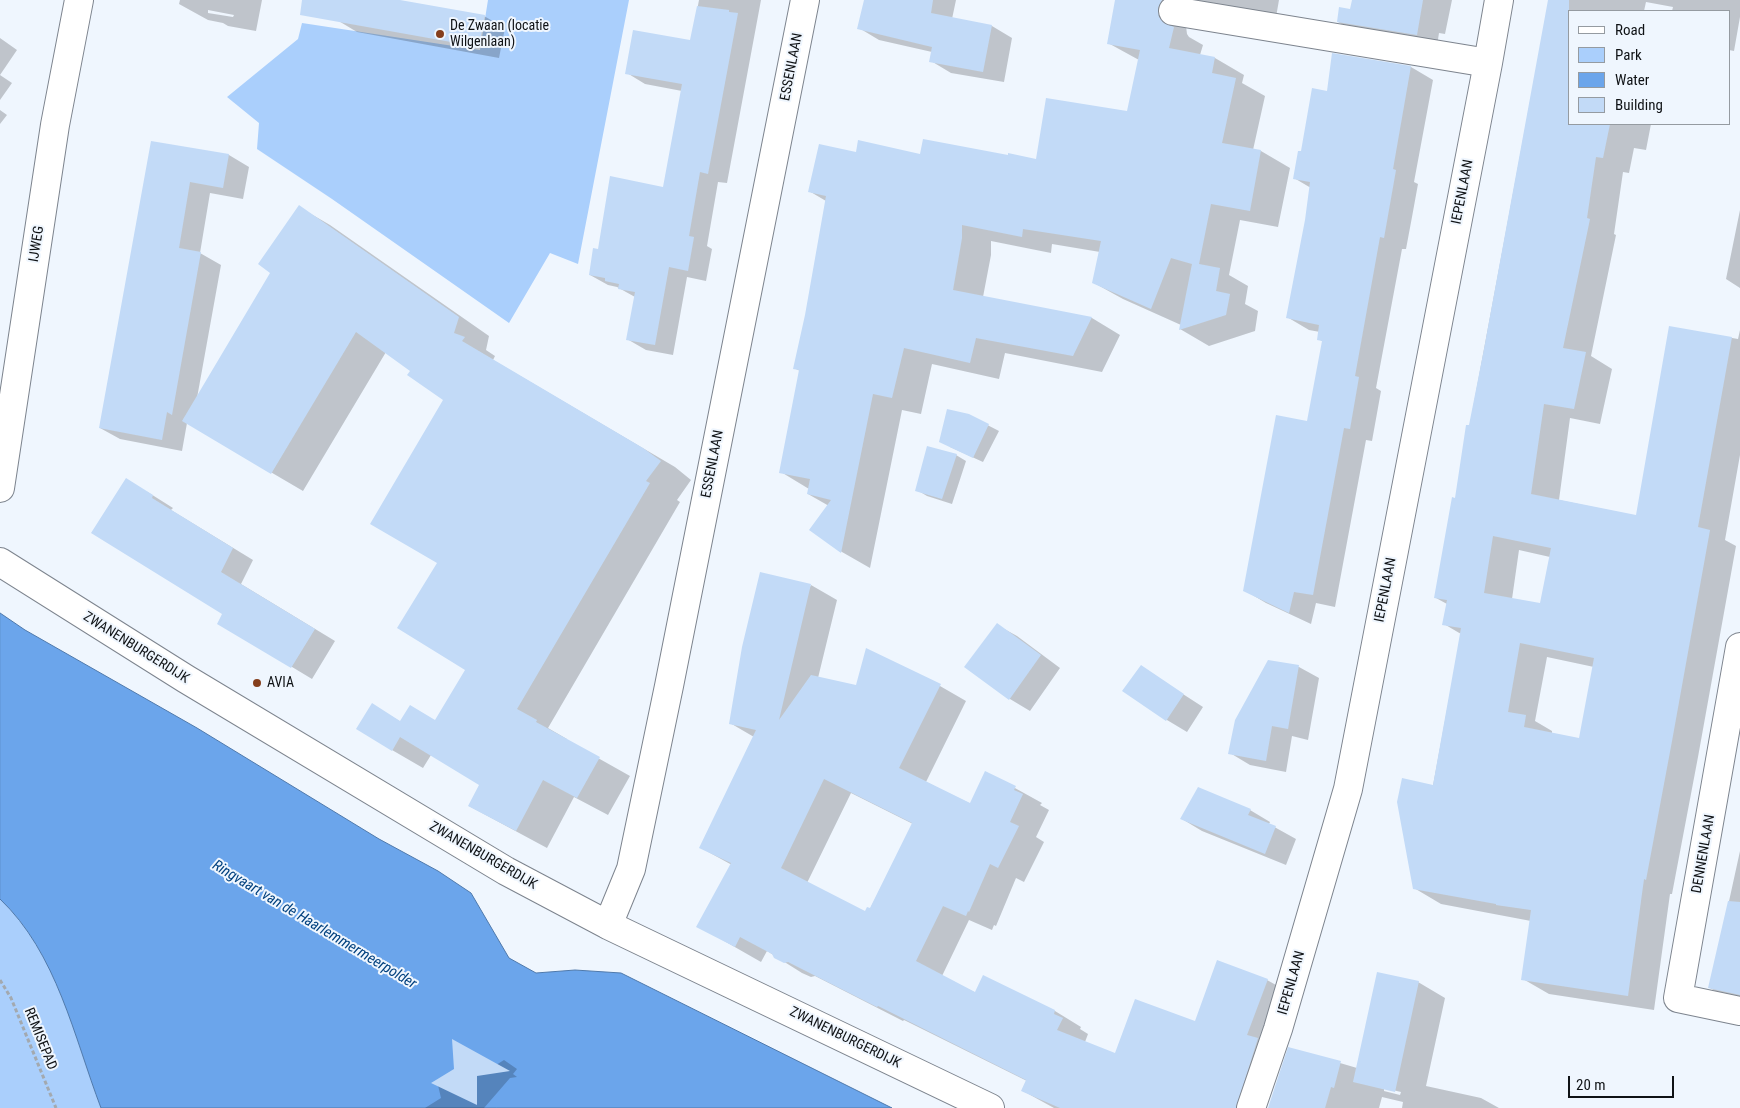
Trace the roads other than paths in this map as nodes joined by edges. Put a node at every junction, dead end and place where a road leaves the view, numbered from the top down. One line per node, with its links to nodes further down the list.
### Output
1 (79, 0): 6 (street, IJWEG)
2 (805, 0): 9 (street, ESSENLAAN)
3 (1499, 0): 5 (street, IEPENLAAN)
4 (1173, 11): 5 (street)
5 (1488, 63): 12 (street, IEPENLAAN)
6 (0, 488)
7 (0, 562): 9 (street, ZWANENBURGERDIJK)
8 (1740, 647): 10 (street, DENNENLAAN)
9 (608, 925): 11 (street, ZWANENBURGERDIJK)
10 (1740, 1011)
11 (990, 1108)
12 (1251, 1108)

